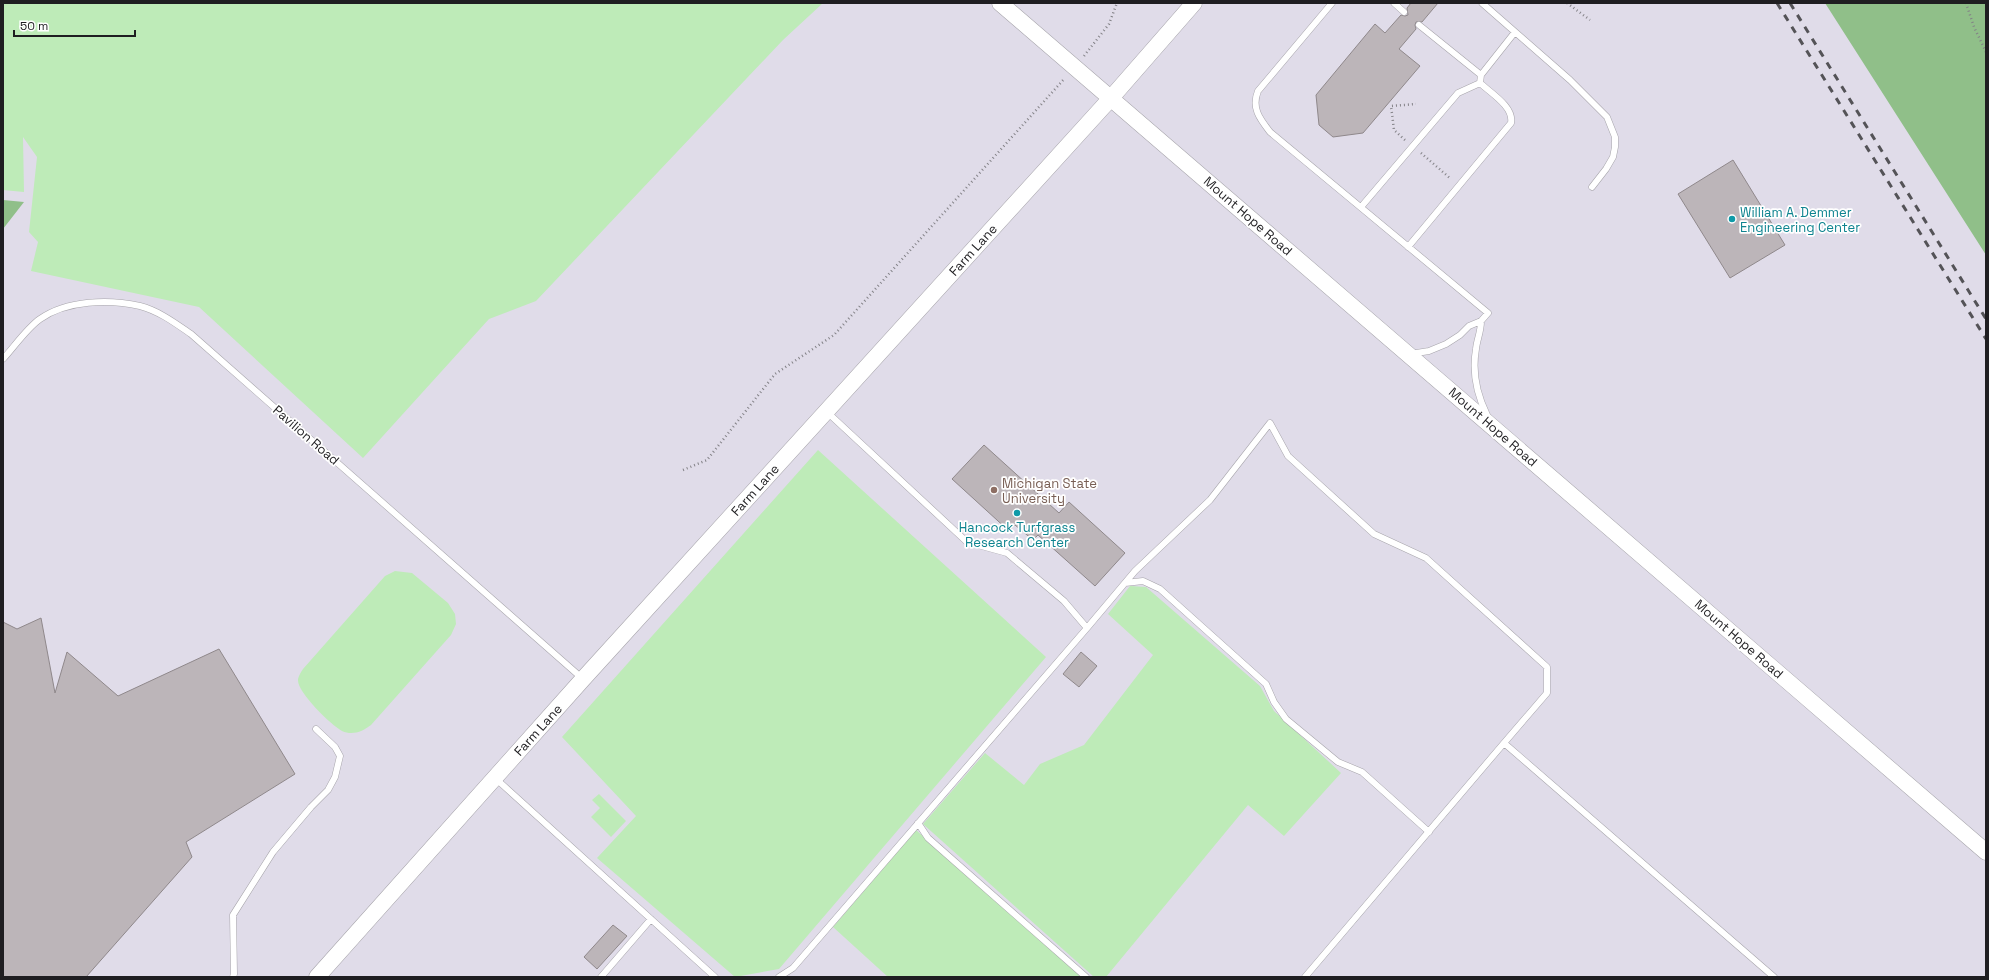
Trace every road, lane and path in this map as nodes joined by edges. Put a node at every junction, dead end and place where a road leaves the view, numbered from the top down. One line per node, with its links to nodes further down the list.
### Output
1 (1000, 3): 14 (street, Mount Hope Road)
2 (1117, 3): 14 (path)
3 (1194, 3): 17 (street, Farm Lane)
4 (1332, 3): 19 (lane)
5 (1394, 3): 9 (lane)
6 (1482, 3): 12 (lane)
7 (1567, 3): 10 (path)
8 (1966, 3): 13 (path)
9 (1404, 12)
10 (1590, 20)
11 (1419, 25): 15 (lane)
12 (1515, 32): 15 (lane); 18 (lane)
13 (1986, 52)
14 (1075, 67): 17 (street, Mount Hope Road); 26 (path)
15 (1481, 74): 16 (lane)
16 (1480, 83): 19 (lane); 20 (lane)
17 (1111, 98): 22 (street, Mount Hope Road); 24 (street, Farm Lane)
18 (1592, 187)
19 (1361, 207): 20 (lane)
20 (1408, 246): 21 (lane)
21 (1481, 322): 22 (lane); 25 (lane)
22 (1408, 354): 25 (street, Mount Hope Road)
23 (3, 359): 29 (lane, Pavilion Road)
24 (826, 412): 28 (lane); 29 (street, Farm Lane)
25 (1492, 426): 35 (street, Mount Hope Road)
26 (683, 470)
27 (1125, 583): 28 (lane); 31 (lane); 34 (lane)
28 (1087, 628): 33 (lane)
29 (583, 680): 32 (street, Farm Lane)
30 (316, 729): 37 (lane)
31 (1504, 743): 34 (lane); 44 (lane)
32 (495, 778): 36 (lane); 38 (street, Farm Lane)
33 (918, 823): 41 (lane); 42 (lane)
34 (1429, 832): 43 (lane)
35 (1986, 852)
36 (651, 919): 39 (lane); 40 (lane)
37 (233, 977)
38 (317, 977)
39 (601, 977)
40 (715, 977)
41 (779, 977)
42 (1086, 977)
43 (1305, 977)
44 (1774, 977)

